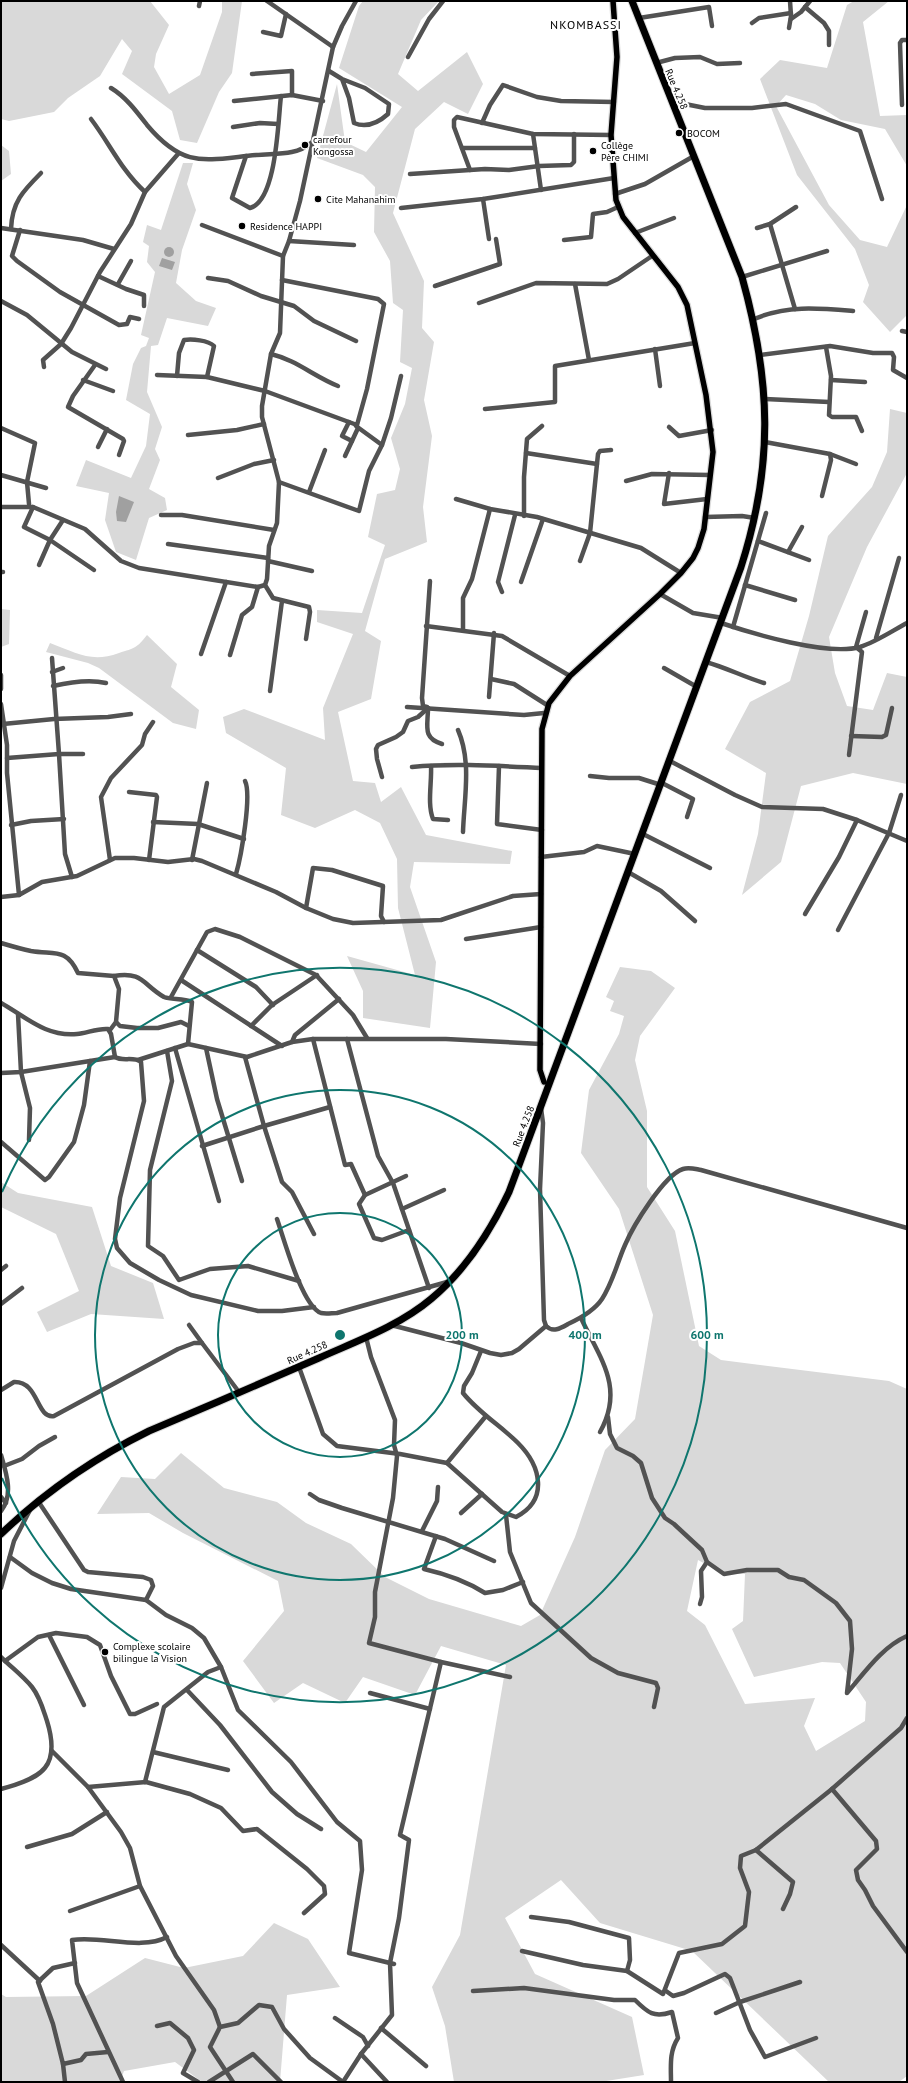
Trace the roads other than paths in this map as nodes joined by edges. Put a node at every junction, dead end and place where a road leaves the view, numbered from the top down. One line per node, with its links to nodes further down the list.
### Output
1 (267, 1): 10 (street)
2 (356, 1): 19 (street)
3 (443, 1): 20 (street)
4 (613, 1): 32 (main road)
5 (632, 1): 11 (highway, Rue 4.258)
6 (790, 1): 9 (street)
7 (810, 1): 8 (street)
8 (805, 7): 12 (street); 18 (street)
9 (791, 13): 12 (street); 13 (street)
10 (286, 14): 16 (street); 19 (street)
11 (638, 18): 14 (street); 22 (highway, Rue 4.258)
12 (791, 19): 15 (street)
13 (752, 23)
14 (712, 26)
15 (788, 28)
16 (263, 32)
17 (907, 40): 33 (street)
18 (829, 45)
19 (334, 47): 23 (street)
20 (408, 57)
21 (740, 63): 22 (street)
22 (656, 64): 27 (highway, Rue 4.258)
23 (329, 71): 25 (street); 31 (street)
24 (252, 74): 28 (street)
25 (342, 79): 25 (street)
26 (111, 88): 45 (street)
27 (668, 92): 47 (highway, Rue 4.258); 57 (street)
28 (292, 95): 29 (street); 31 (street)
29 (281, 96): 30 (street); 36 (street)
30 (234, 101)
31 (323, 101): 41 (street)
32 (614, 102): 35 (street); 40 (main road)
33 (902, 105)
34 (91, 119): 54 (street)
35 (482, 123): 38 (street); 42 (street)
36 (278, 124): 37 (street); 44 (street)
37 (233, 127)
38 (533, 134): 39 (street); 43 (street)
39 (574, 134): 40 (street); 48 (street)
40 (611, 134): 52 (main road)
41 (311, 143): 44 (street); 72 (street)
42 (462, 148): 43 (street); 49 (street)
43 (535, 148): 48 (street)
44 (275, 153): 46 (street); 46 (street)
45 (178, 154): 46 (street); 54 (street)
46 (246, 156)
47 (694, 156): 55 (street); 81 (highway, Rue 4.258)
48 (538, 166): 49 (street); 53 (street)
49 (470, 170): 51 (street)
50 (41, 173): 66 (street)
51 (410, 174)
52 (614, 178): 53 (street); 55 (main road)
53 (541, 190): 56 (street)
54 (146, 192): 74 (street)
55 (615, 194): 58 (main road)
56 (483, 199): 60 (street); 69 (street)
57 (882, 199)
58 (618, 207): 68 (main road); 71 (street)
59 (796, 207): 62 (street)
60 (401, 208)
61 (674, 218): 68 (street)
62 (770, 224): 65 (street); 79 (street)
63 (202, 225): 76 (street)
64 (1, 228): 66 (street)
65 (757, 228)
66 (11, 229): 67 (street)
67 (20, 230): 74 (street); 90 (street)
68 (635, 233): 77 (main road)
69 (489, 239)
70 (496, 239): 86 (street)
71 (564, 240)
72 (289, 241): 73 (street); 76 (street)
73 (354, 245)
74 (114, 249): 80 (street)
75 (827, 251): 79 (street)
76 (283, 256): 83 (street)
77 (652, 256): 85 (street); 97 (main road)
78 (131, 261): 84 (street)
79 (782, 265): 81 (street); 92 (street)
80 (98, 276): 84 (street); 90 (street)
81 (742, 277): 95 (highway, Rue 4.258)
82 (208, 278): 88 (street)
83 (282, 280): 88 (street); 124 (street)
84 (118, 284): 91 (street)
85 (574, 284): 89 (street); 103 (street)
86 (435, 286)
87 (1, 301): 98 (street)
88 (281, 301): 96 (street); 101 (street)
89 (479, 303)
90 (83, 306): 94 (street); 98 (street)
91 (144, 306)
92 (795, 309): 93 (street); 95 (street)
93 (853, 311)
94 (140, 319)
95 (754, 319): 102 (highway, Rue 4.258)
96 (356, 340)
97 (695, 343): 100 (street); 129 (main road)
98 (61, 344): 104 (street); 105 (street)
99 (826, 347): 102 (street); 111 (street); 113 (street)
100 (655, 349): 103 (street); 116 (street)
101 (271, 354): 115 (street); 117 (street)
102 (760, 355): 119 (highway, Rue 4.258)
103 (589, 360): 121 (street)
104 (95, 364): 106 (street); 112 (street)
105 (44, 367)
106 (106, 369)
107 (157, 375): 108 (street)
108 (177, 376): 110 (street); 110 (street)
109 (401, 376): 134 (street)
110 (207, 377): 117 (street)
111 (907, 378)
112 (83, 380): 118 (street); 128 (street)
113 (831, 380): 114 (street); 120 (street)
114 (865, 382)
115 (338, 386)
116 (660, 386)
117 (265, 391): 122 (street); 123 (street)
118 (113, 392)
119 (765, 399): 120 (street); 133 (highway, Rue 4.258)
120 (829, 402): 130 (street)
121 (485, 409)
122 (349, 422): 124 (street); 132 (street)
123 (264, 424): 131 (street); 142 (street)
124 (357, 426): 132 (street); 134 (street)
125 (542, 426): 138 (street)
126 (668, 427): 129 (street)
127 (1, 428): 150 (street)
128 (107, 429): 135 (street); 140 (street)
129 (712, 430): 147 (main road)
130 (862, 431)
131 (188, 435)
132 (352, 441): 141 (street)
133 (765, 442): 139 (street); 165 (highway, Rue 4.258)
134 (382, 445): 153 (street)
135 (98, 447)
136 (325, 450): 153 (street)
137 (611, 450): 143 (street)
138 (526, 453): 143 (street); 163 (street)
139 (830, 454): 144 (street); 154 (street)
140 (119, 455)
141 (345, 456)
142 (274, 460): 148 (street); 151 (street)
143 (597, 464): 170 (street)
144 (856, 464)
145 (669, 473): 147 (street); 149 (street); 156 (street)
146 (1, 475): 150 (street)
147 (710, 475): 156 (main road)
148 (218, 478)
149 (626, 481)
150 (27, 482): 152 (street); 157 (street)
151 (279, 482): 153 (street); 169 (street)
152 (46, 488)
153 (309, 492)
154 (822, 496)
155 (456, 499): 159 (street)
156 (707, 499): 164 (main road)
157 (31, 506): 158 (street); 167 (street); 171 (street)
158 (1, 507)
159 (490, 509): 161 (street); 198 (street)
160 (766, 513): 172 (street)
161 (515, 514): 163 (street); 189 (street)
162 (161, 515): 169 (street)
163 (524, 516): 166 (street)
164 (705, 517): 165 (street); 182 (main road)
165 (755, 518): 194 (highway, Rue 4.258)
166 (544, 519): 170 (street); 185 (street)
167 (63, 520): 171 (street); 184 (street)
168 (802, 527): 174 (street)
169 (274, 530): 176 (street)
170 (590, 533): 178 (street); 182 (street)
171 (50, 540): 179 (street); 180 (street)
172 (758, 541): 174 (street); 187 (street)
173 (168, 544): 176 (street)
174 (788, 552): 177 (street)
175 (899, 558): 201 (street)
176 (268, 559): 181 (street); 186 (street)
177 (809, 560)
178 (580, 561)
179 (39, 565)
180 (94, 570)
181 (312, 571)
182 (681, 573): 190 (main road)
183 (430, 581): 196 (street)
184 (226, 582): 188 (street); 203 (street)
185 (521, 582)
186 (265, 585): 188 (street); 192 (street)
187 (745, 585): 191 (street); 197 (street)
188 (258, 587): 204 (street)
189 (502, 592)
190 (660, 594): 194 (street); 211 (main road)
191 (796, 600)
192 (282, 601): 200 (street); 218 (street)
193 (866, 612): 202 (street)
194 (722, 620): 197 (street); 206 (highway, Rue 4.258)
195 (907, 623): 201 (street)
196 (426, 626): 198 (street); 223 (street)
197 (733, 627): 202 (street)
198 (463, 630): 199 (street)
199 (494, 633): 211 (street); 212 (street)
200 (306, 638)
201 (876, 638): 202 (street)
202 (856, 647): 231 (street)
203 (201, 654)
204 (230, 655)
205 (52, 658): 209 (street)
206 (706, 662): 214 (street); 216 (highway, Rue 4.258)
207 (63, 668): 209 (street)
208 (664, 668): 216 (street)
209 (52, 672): 215 (street)
210 (1, 675): 217 (street)
211 (570, 676): 221 (main road)
212 (491, 679): 219 (street); 221 (street)
213 (106, 683): 215 (street)
214 (764, 683)
215 (53, 686): 227 (street)
216 (697, 687): 237 (highway, Rue 4.258)
217 (1, 688)
218 (270, 691)
219 (489, 697)
220 (1, 704): 229 (street)
221 (548, 705): 226 (main road)
222 (407, 707): 223 (street)
223 (428, 708): 226 (street); 232 (street); 244 (street)
224 (892, 708): 231 (street)
225 (131, 714): 227 (street)
226 (544, 714): 242 (main road)
227 (56, 718): 229 (street); 233 (street)
228 (153, 722): 265 (street)
229 (4, 724): 236 (street)
230 (458, 730): 240 (street)
231 (851, 736): 235 (street)
232 (442, 744)
233 (59, 754): 234 (street); 236 (street); 251 (street)
234 (83, 754)
235 (849, 755)
236 (7, 758): 256 (street)
237 (670, 761): 247 (highway, Rue 4.258); 253 (street)
238 (431, 766): 240 (street); 241 (street); 252 (street)
239 (499, 766): 240 (street); 242 (street); 257 (street)
240 (466, 767): 258 (street)
241 (412, 768)
242 (541, 768): 257 (main road)
243 (590, 776): 247 (street)
244 (382, 777)
245 (245, 781): 261 (street)
246 (207, 783): 255 (street)
247 (661, 784): 250 (street); 260 (highway, Rue 4.258)
248 (129, 792): 254 (street)
249 (901, 795): 259 (street)
250 (687, 817)
251 (64, 819): 256 (street); 271 (street)
252 (448, 820)
253 (857, 820): 259 (street); 276 (street)
254 (153, 822): 255 (street); 266 (street)
255 (198, 824): 261 (street); 267 (street)
256 (11, 825): 273 (street)
257 (542, 830): 264 (main road)
258 (463, 832)
259 (889, 833): 262 (street); 280 (street)
260 (643, 834): 263 (highway, Rue 4.258); 268 (street)
261 (244, 839): 270 (street)
262 (907, 841)
263 (634, 854): 264 (street); 269 (highway, Rue 4.258)
264 (541, 857): 272 (main road)
265 (110, 860): 266 (street); 271 (street)
266 (149, 860): 267 (street)
267 (192, 860): 270 (street)
268 (710, 868)
269 (628, 872): 277 (street); 312 (highway, Rue 4.258)
270 (236, 874): 275 (street)
271 (72, 877): 273 (street)
272 (541, 894): 278 (street); 279 (main road)
273 (19, 895): 274 (street)
274 (1, 897)
275 (306, 908): 278 (street); 278 (street)
276 (805, 914)
277 (695, 921)
278 (384, 922)
279 (540, 927): 281 (street); 301 (main road)
280 (838, 930)
281 (466, 939)
282 (1, 943): 285 (street)
283 (197, 950): 284 (street); 286 (street); 290 (street)
284 (316, 975): 288 (street); 290 (street)
285 (114, 976): 287 (street); 292 (street)
286 (181, 980): 287 (street); 294 (street)
287 (171, 997): 293 (street)
288 (339, 998): 296 (street); 299 (street)
289 (1, 1003): 291 (street)
290 (272, 1005): 294 (street)
291 (18, 1014): 295 (street); 310 (street)
292 (116, 1022): 293 (street); 295 (street)
293 (189, 1026): 300 (street)
294 (251, 1026): 302 (street)
295 (110, 1030): 306 (street)
296 (367, 1038): 298 (street); 301 (street)
297 (313, 1039): 298 (street); 299 (street); 313 (street)
298 (347, 1039): 322 (street)
299 (292, 1042): 302 (street)
300 (188, 1044): 303 (street); 304 (street)
301 (541, 1044): 312 (main road)
302 (282, 1046): 307 (street)
303 (175, 1048): 305 (street); 319 (street)
304 (206, 1048): 307 (street); 316 (street)
305 (167, 1051): 308 (street); 333 (street)
306 (115, 1057): 308 (street); 309 (street)
307 (245, 1057): 315 (street)
308 (138, 1060): 338 (street)
309 (90, 1061): 310 (street); 318 (street)
310 (21, 1072): 311 (street); 317 (street)
311 (1, 1073)
312 (546, 1084): 314 (highway, Rue 4.258)
313 (330, 1107): 315 (street); 324 (street)
314 (541, 1108): 334 (highway, Rue 4.258); 342 (street)
315 (264, 1126): 316 (street); 330 (street)
316 (229, 1137): 319 (street); 321 (street)
317 (30, 1140)
318 (1, 1142)
319 (203, 1146): 325 (street)
320 (406, 1176): 322 (street)
321 (242, 1181)
322 (393, 1183): 324 (street); 326 (street)
323 (444, 1190): 326 (street)
324 (365, 1195): 329 (street)
325 (219, 1201)
326 (402, 1209): 329 (street)
327 (276, 1219): 333 (street)
328 (907, 1228): 339 (street)
329 (409, 1230): 336 (street)
330 (314, 1234)
331 (6, 1266): 332 (street)
332 (1, 1270)
333 (299, 1281): 338 (street)
334 (449, 1281): 336 (street); 341 (highway, Rue 4.258)
335 (22, 1288): 337 (street)
336 (429, 1288): 338 (street)
337 (1, 1304)
338 (314, 1308)
339 (581, 1318): 342 (street); 350 (street)
340 (189, 1325): 344 (street)
341 (390, 1325): 343 (highway, Rue 4.258); 345 (street)
342 (546, 1326): 345 (street)
343 (366, 1337): 346 (highway, Rue 4.258); 353 (street)
344 (202, 1344): 347 (street); 348 (street)
345 (481, 1351): 349 (street)
346 (299, 1367): 348 (highway, Rue 4.258); 353 (street)
347 (1, 1390)
348 (239, 1392): 362 (highway, Rue 4.258)
349 (486, 1416): 355 (street); 365 (street)
350 (608, 1417): 351 (street); 372 (street)
351 (600, 1432)
352 (55, 1437): 356 (street)
353 (397, 1453): 355 (street); 366 (street)
354 (1, 1455): 356 (street)
355 (447, 1462): 359 (street)
356 (4, 1466): 361 (street)
357 (438, 1487): 367 (street)
358 (310, 1494): 366 (street)
359 (482, 1494): 364 (street); 365 (street)
360 (1, 1497): 361 (street)
361 (6, 1503): 363 (street)
362 (35, 1503): 368 (highway, Rue 4.258); 370 (street); 375 (street)
363 (1, 1511)
364 (460, 1513)
365 (506, 1515): 373 (street)
366 (389, 1521): 367 (street); 381 (street)
367 (422, 1531): 369 (street)
368 (1, 1534)
369 (436, 1536): 371 (street); 373 (street)
370 (10, 1557): 374 (street); 375 (street)
371 (494, 1561)
372 (707, 1562): 376 (street); 378 (street)
373 (523, 1582): 388 (street)
374 (1, 1588)
375 (146, 1600): 382 (street)
376 (700, 1604)
377 (49, 1635): 380 (street); 386 (street); 387 (street)
378 (907, 1636)
379 (1, 1657): 380 (street)
380 (5, 1661): 391 (street)
381 (441, 1662): 383 (street); 389 (street)
382 (221, 1667): 384 (street); 412 (street)
383 (510, 1677)
384 (187, 1690): 392 (street); 399 (street)
385 (370, 1693): 389 (street)
386 (156, 1704)
387 (84, 1705)
388 (654, 1708)
389 (430, 1709): 412 (street)
390 (907, 1718): 397 (street)
391 (52, 1751): 395 (street); 396 (street)
392 (153, 1752): 393 (street); 394 (street)
393 (228, 1770)
394 (145, 1782): 395 (street); 405 (street)
395 (88, 1787): 398 (street)
396 (1, 1789)
397 (832, 1789): 401 (street); 410 (street)
398 (107, 1812): 400 (street); 402 (street)
399 (321, 1829)
400 (27, 1847)
401 (756, 1850): 403 (street); 416 (street)
402 (140, 1886): 404 (street); 407 (street)
403 (783, 1909)
404 (70, 1911)
405 (304, 1913)
406 (531, 1917): 413 (street)
407 (167, 1937): 411 (street); 422 (street)
408 (1, 1945): 414 (street)
409 (522, 1951): 413 (street)
410 (907, 1952)
411 (75, 1963): 414 (street); 426 (street)
412 (392, 1963): 423 (street)
413 (627, 1971): 416 (street)
414 (40, 1980): 428 (street)
415 (800, 1982): 418 (street)
416 (666, 1990): 418 (street)
417 (473, 1992): 439 (street)
418 (740, 2002): 419 (street); 424 (street)
419 (716, 2013)
420 (335, 2018): 425 (street)
421 (158, 2026): 433 (street)
422 (220, 2027): 430 (street); 437 (street)
423 (381, 2028): 425 (street); 429 (street)
424 (816, 2038)
425 (368, 2046): 427 (street)
426 (108, 2052): 428 (street); 432 (street)
427 (361, 2054): 437 (street); 438 (street)
428 (64, 2064): 431 (street)
429 (426, 2066)
430 (226, 2071): 434 (street); 435 (street); 436 (street)
431 (65, 2082)
432 (122, 2082)
433 (198, 2082)
434 (209, 2082)
435 (233, 2082)
436 (281, 2082)
437 (343, 2082)
438 (387, 2082)
439 (671, 2082)

